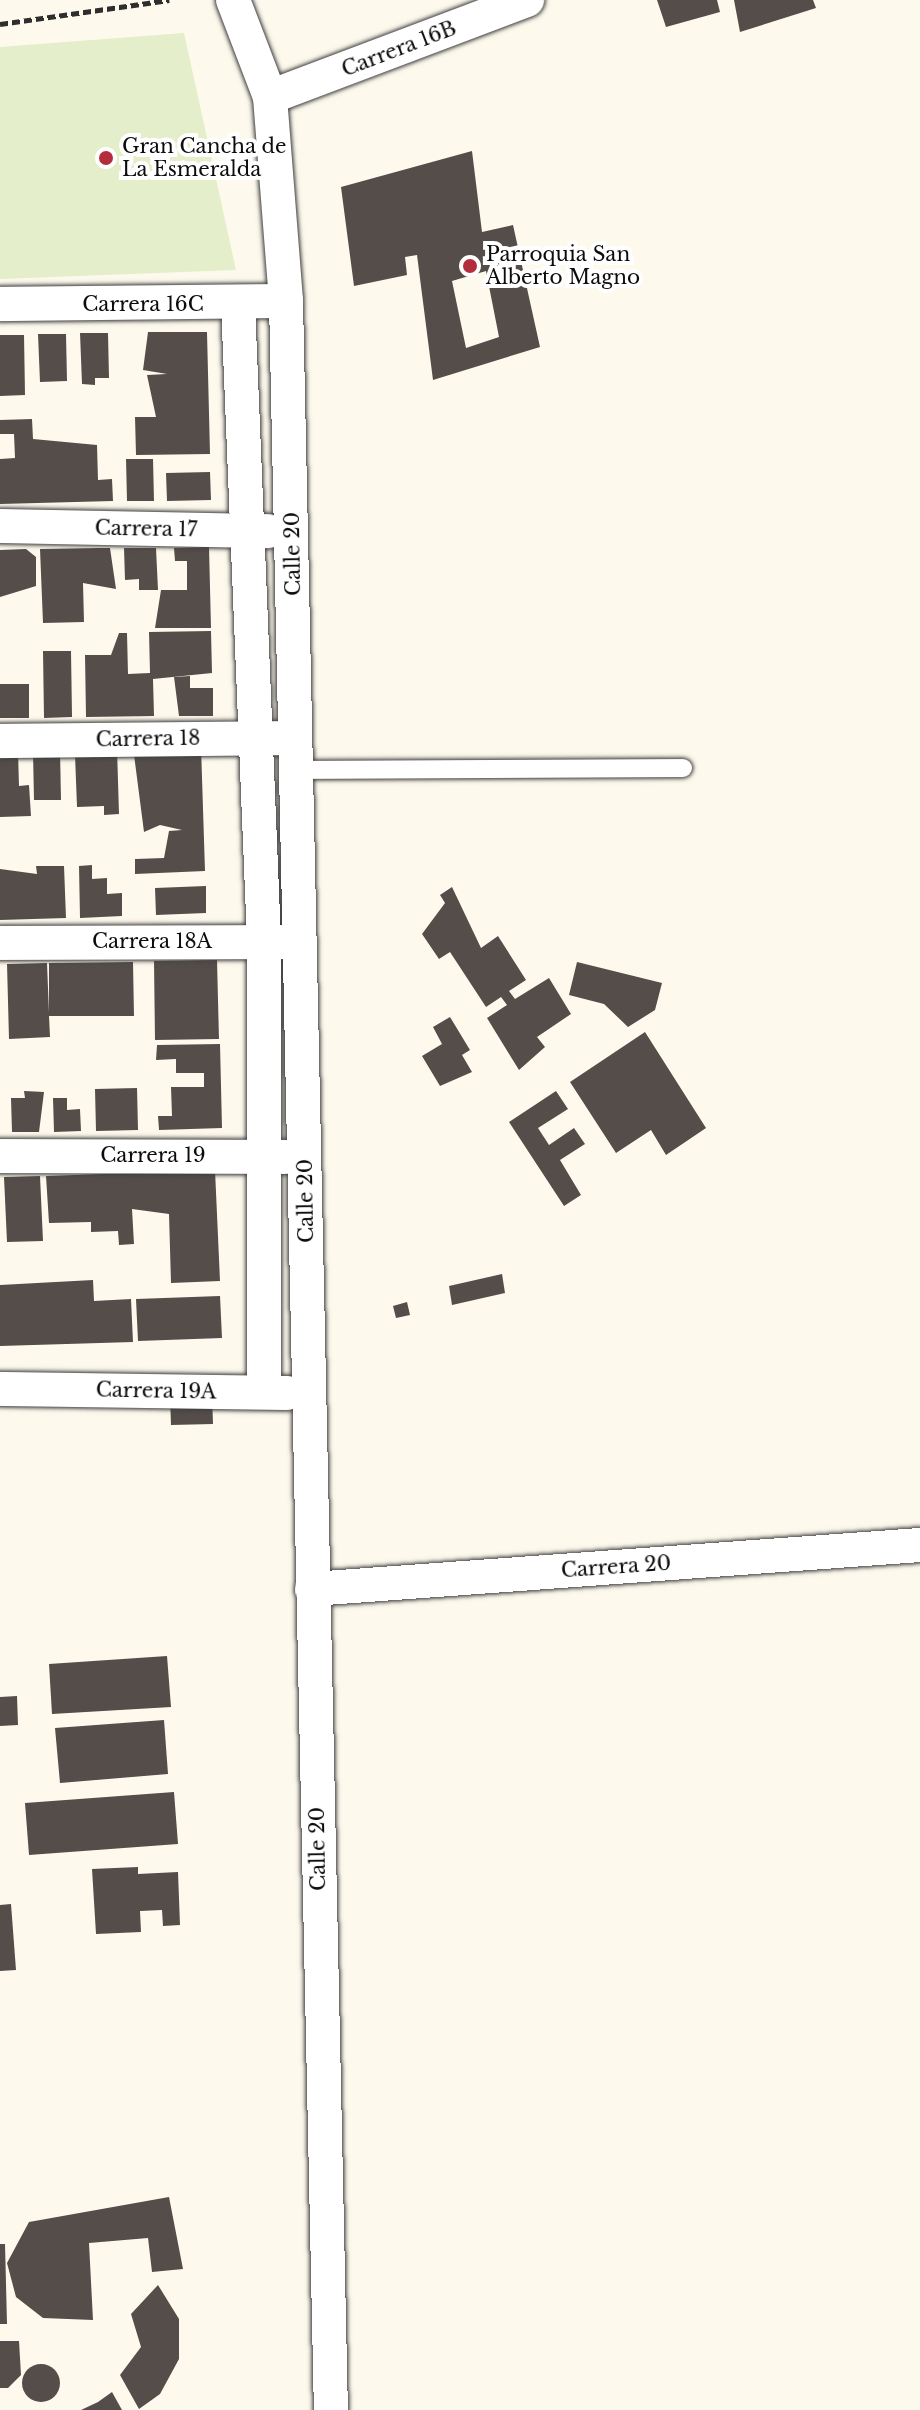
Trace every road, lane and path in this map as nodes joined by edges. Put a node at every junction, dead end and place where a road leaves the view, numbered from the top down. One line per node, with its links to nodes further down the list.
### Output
1 (169, 0): 4 (path)
2 (233, 0): 5 (street, Calle 20)
3 (527, 0): 5 (street, Carrera 16B)
4 (0, 24)
5 (270, 97): 6 (street, Calle 20)
6 (286, 301): 8 (street, Carrera 16C); 11 (street, Calle 20)
7 (0, 304): 8 (street, Carrera 16C)
8 (238, 304): 10 (street)
9 (0, 526): 10 (street, Carrera 17)
10 (246, 531): 11 (street, Carrera 17); 12 (street)
11 (293, 531): 14 (street, Calle 20)
12 (255, 737): 13 (street, Carrera 18); 14 (street, Carrera 18); 16 (street)
13 (0, 741)
14 (296, 754): 15 (lane); 18 (street, Calle 20)
15 (683, 768)
16 (264, 941): 17 (street, Carrera 18A); 18 (street, Carrera 18A); 19 (street)
17 (0, 943)
18 (305, 943): 21 (street, Calle 20)
19 (265, 1155): 20 (street, Carrera 19); 21 (street, Carrera 19); 23 (street)
20 (0, 1156)
21 (305, 1159): 24 (street, Calle 20)
22 (0, 1389): 23 (street, Carrera 19A)
23 (264, 1392): 24 (street, Carrera 19A)
24 (311, 1395): 26 (street, Calle 20)
25 (920, 1545): 26 (street, Carrera 20)
26 (312, 1589): 27 (street, Calle 20)
27 (331, 2410)

